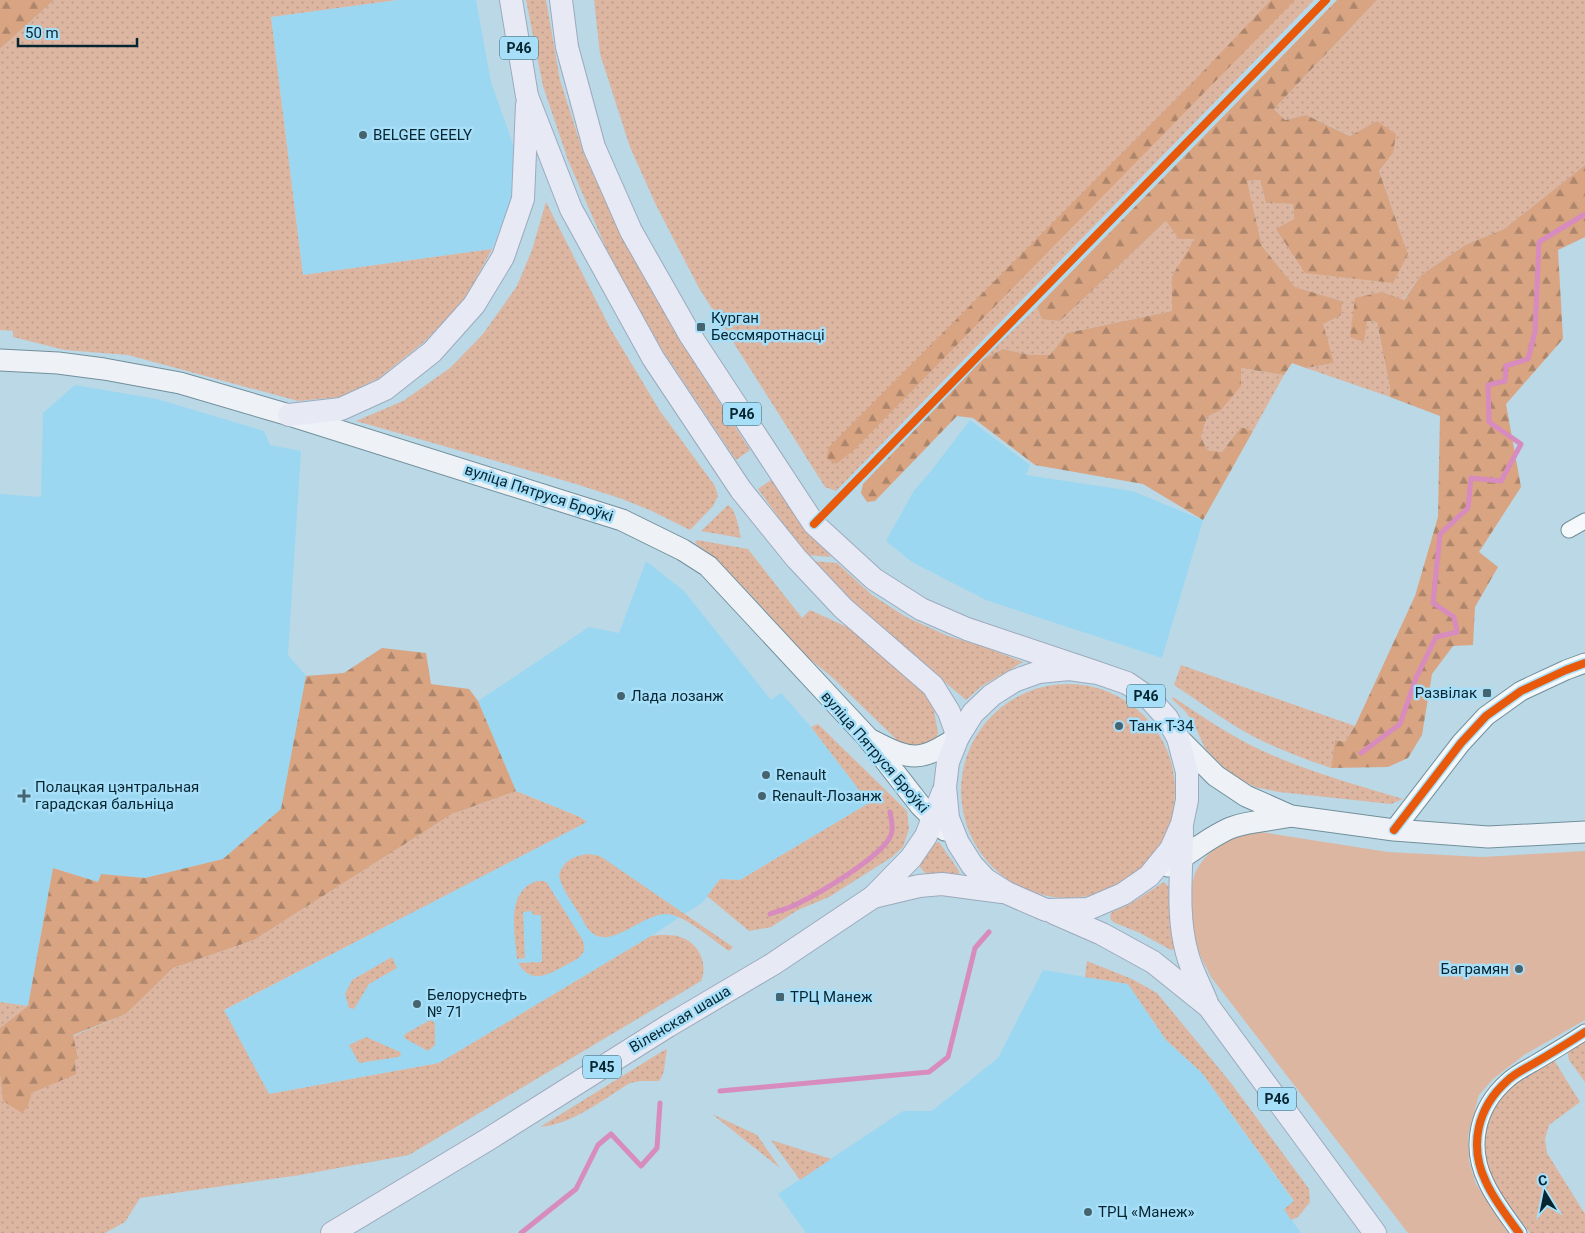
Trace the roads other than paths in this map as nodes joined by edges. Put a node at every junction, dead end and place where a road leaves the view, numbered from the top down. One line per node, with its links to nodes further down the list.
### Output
1 (511, 0): 3 (main road, Р46)
2 (561, 0): 9 (main road, Р46)
3 (527, 96): 5 (main road); 11 (main road, Р46)
4 (0, 360): 5 (main road, вуліца Пятруся Броўкі)
5 (289, 415): 10 (main road, вуліца Пятруся Броўкі)
6 (1585, 521): 7 (street)
7 (1569, 530)
8 (1585, 664): 17 (street)
9 (1098, 672): 11 (main road, Р46); 12 (main road, Р46)
10 (866, 737): 11 (main road); 15 (main road, вуліца Пятруся Броўкі)
11 (958, 737): 13 (main road, Р46)
12 (1178, 738): 14 (main road); 16 (main road, Р46)
13 (944, 787): 15 (main road, Р45); 19 (main road, Р46)
14 (1291, 816): 17 (main road); 20 (main road)
15 (934, 818): 19 (main road, вуліца Пятруся Броўкі); 23 (main road, Р45)
16 (1182, 824): 20 (main road, Р46); 21 (main road, Р46)
17 (1394, 830): 18 (main road)
18 (1585, 832)
19 (958, 843): 22 (main road, Р46)
20 (1182, 858): 21 (main road); 25 (main road, Р46)
21 (1149, 876): 24 (main road, Р46)
22 (1006, 893): 23 (main road, Р45); 24 (main road, Р46)
23 (873, 897): 27 (main road, Віленская шаша / Р45)
24 (1046, 910): 25 (main road, Р46)
25 (1209, 1007): 28 (main road, Р46)
26 (1585, 1032): 29 (street)
27 (332, 1233)
28 (1375, 1233)
29 (1519, 1233)

